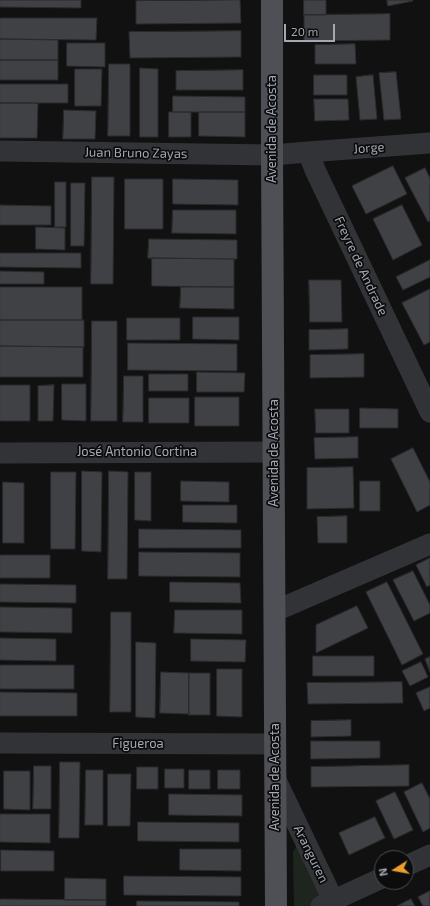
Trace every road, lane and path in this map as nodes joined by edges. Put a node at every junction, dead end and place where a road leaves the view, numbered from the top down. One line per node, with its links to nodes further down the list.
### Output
1 (272, 0): 5 (main road, Avenida de Acosta)
2 (430, 143): 4 (street, Jorge)
3 (0, 151): 5 (street, Juan Bruno Zayas)
4 (308, 152): 5 (street); 6 (street, Freyre de Andrade)
5 (272, 155): 8 (main road, Avenida de Acosta)
6 (430, 412)
7 (0, 452): 8 (street, José Antonio Cortina)
8 (274, 452): 10 (main road, Avenida de Acosta)
9 (430, 544): 10 (street)
10 (274, 611): 12 (main road, Avenida de Acosta)
11 (0, 743): 12 (street, Figueroa)
12 (275, 744): 13 (main road, Avenida de Acosta)
13 (276, 780): 17 (street, Aranguren); 18 (main road, Avenida de Acosta)
14 (430, 855): 15 (street)
15 (414, 862)
16 (374, 882): 17 (street)
17 (330, 904)
18 (276, 906)

